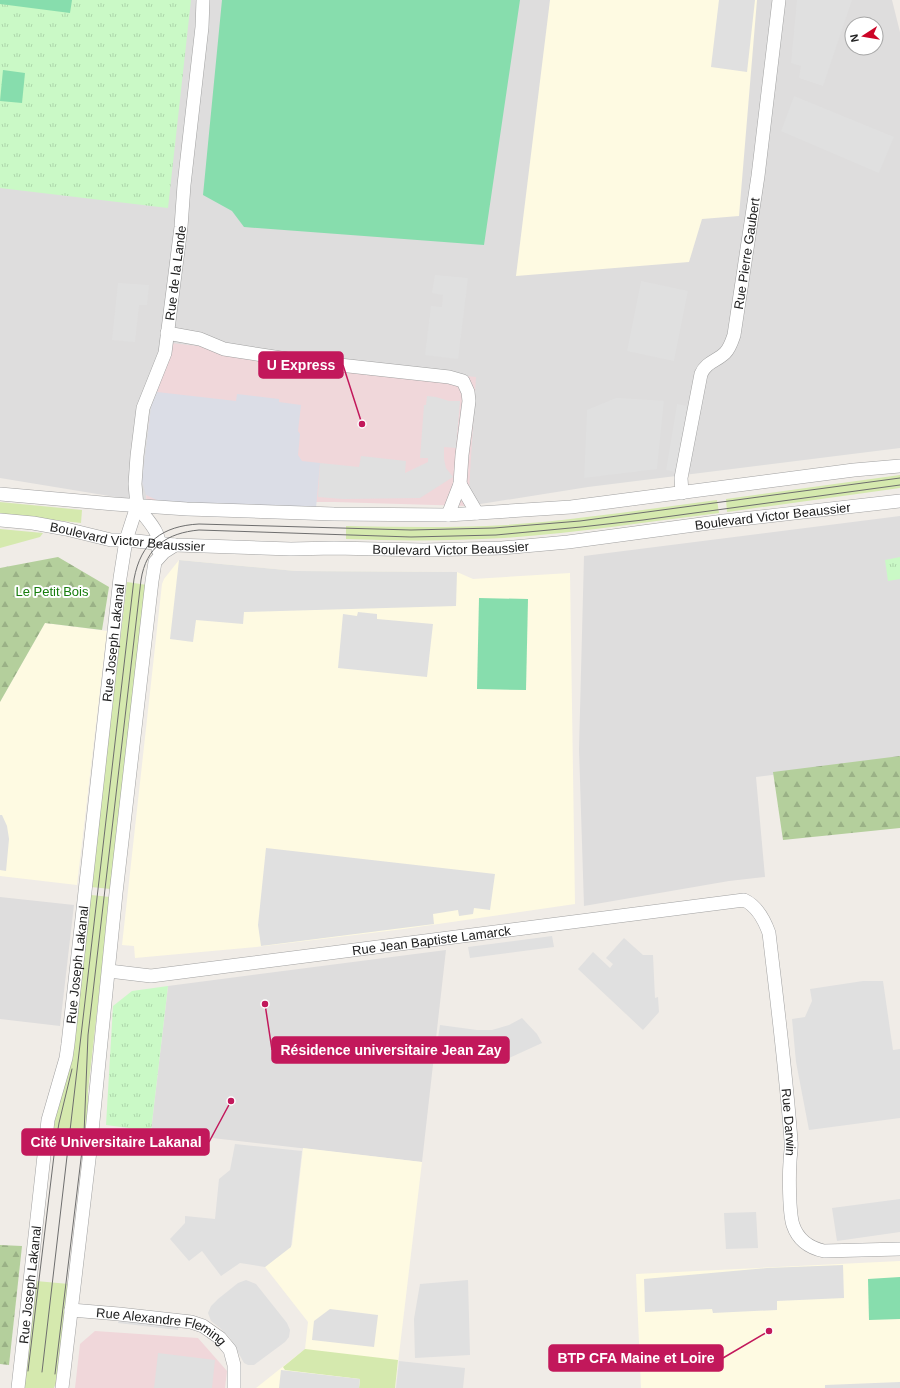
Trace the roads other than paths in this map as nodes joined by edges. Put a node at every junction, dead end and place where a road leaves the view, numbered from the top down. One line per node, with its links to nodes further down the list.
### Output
1 (203, 0): 3 (street, Rue de la Lande)
2 (779, 0): 6 (street, Rue Pierre Gaubert)
3 (167, 333): 5 (street); 9 (street, Rue de la Lande)
4 (900, 466): 6 (street, Boulevard Victor Beaussier)
5 (460, 484): 10 (street); 11 (street)
6 (682, 493): 10 (street, Boulevard Victor Beaussier)
7 (0, 494): 9 (street, Boulevard Victor Beaussier)
8 (900, 501): 15 (street, Boulevard Victor Beaussier)
9 (137, 506): 11 (street, Boulevard Victor Beaussier); 13 (street, Rue de la Lande); 14 (street)
10 (477, 513): 11 (street, Boulevard Victor Beaussier)
11 (448, 515)
12 (0, 520): 13 (street, Boulevard Victor Beaussier)
13 (126, 540): 14 (street, Boulevard Victor Beaussier); 21 (street, Rue Joseph Lakanal)
14 (160, 543): 15 (street, Boulevard Victor Beaussier); 16 (street)
15 (174, 545): 16 (street)
16 (155, 562): 18 (street)
17 (753, 905): 18 (street, Rue Jean Baptiste Lamarck); 19 (street, Rue Darwin)
18 (109, 971): 20 (street)
19 (900, 1249)
20 (72, 1310): 22 (street); 23 (street, Rue Alexandre Fleming)
21 (18, 1388)
22 (62, 1388)
23 (234, 1388)

